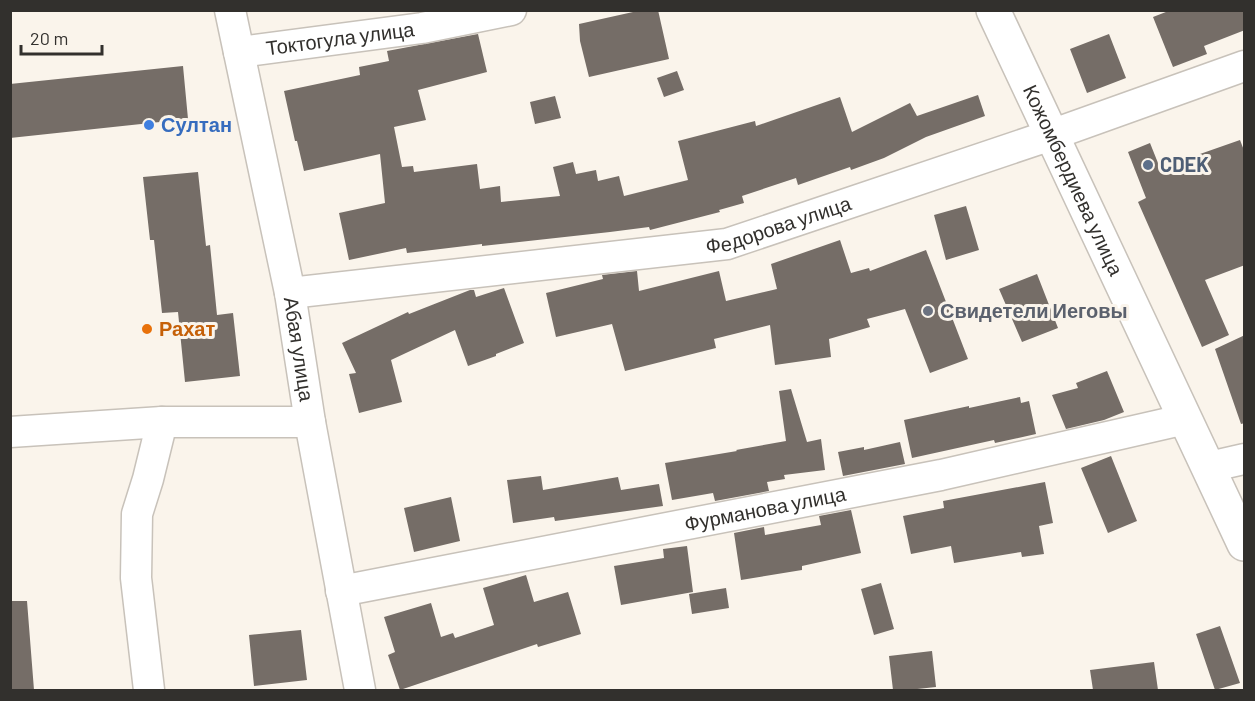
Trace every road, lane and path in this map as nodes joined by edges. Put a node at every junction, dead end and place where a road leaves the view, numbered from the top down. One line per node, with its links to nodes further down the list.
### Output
1 (230, 10): 4 (street, Абая улица)
2 (511, 10): 4 (street, Токтогула улица)
3 (993, 10): 6 (street, Кожомбердиева улица)
4 (239, 52): 7 (street, Абая улица)
5 (1245, 66): 6 (street, Федорова улица)
6 (1051, 135): 7 (street, Федорова улица); 8 (street, Кожомбердиева улица)
7 (290, 293): 10 (street, Абая улица)
8 (1186, 419): 13 (street, Кожомбердиева улица); 15 (street, Фурманова улица)
9 (162, 422): 10 (street); 11 (street); 16 (street)
10 (310, 422): 15 (street, Абая улица)
11 (10, 432)
12 (1245, 459): 13 (street)
13 (1209, 467): 14 (street, Кожомбердиева улица)
14 (1245, 544)
15 (341, 591): 17 (street, Абая улица)
16 (149, 690)
17 (360, 690)

